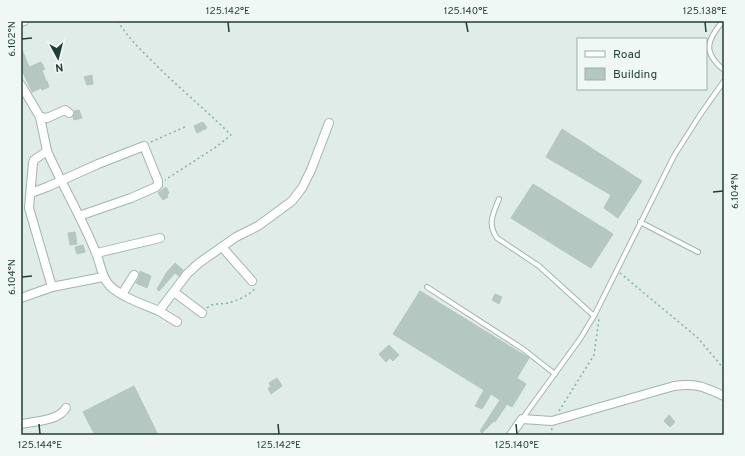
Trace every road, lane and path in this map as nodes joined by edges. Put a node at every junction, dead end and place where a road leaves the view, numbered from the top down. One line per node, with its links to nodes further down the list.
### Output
1 (118, 21): 13 (path)
2 (723, 21): 3 (lane)
3 (724, 70)
4 (724, 81): 18 (lane)
5 (21, 85): 7 (street)
6 (69, 113): 7 (street)
7 (40, 117): 11 (street)
8 (329, 123): 20 (street)
9 (187, 126): 10 (path)
10 (144, 146): 12 (street); 13 (street)
11 (47, 151): 12 (street); 14 (street)
12 (60, 181): 14 (street); 17 (street)
13 (158, 185): 17 (street)
14 (31, 193): 16 (street)
15 (498, 199): 34 (lane)
16 (25, 209): 27 (street)
17 (79, 216): 22 (street)
18 (640, 222): 21 (lane); 23 (lane)
19 (160, 238): 22 (street)
20 (222, 247): 26 (street); 29 (street)
21 (698, 252)
22 (97, 253): 25 (street)
23 (617, 271): 34 (lane); 37 (path)
24 (134, 275): 30 (street)
25 (103, 277): 27 (street); 30 (street)
26 (252, 281): 33 (path)
27 (52, 287): 31 (street)
28 (427, 288): 38 (lane)
29 (174, 292): 32 (street); 33 (street)
30 (122, 294): 32 (street)
31 (21, 298)
32 (159, 311): 36 (street)
33 (202, 313)
34 (594, 316): 38 (lane)
35 (599, 318): 42 (path)
36 (177, 322)
37 (724, 369)
38 (555, 374): 41 (lane)
39 (724, 396): 42 (street)
40 (66, 408): 43 (street)
41 (522, 419): 42 (street); 44 (street)
42 (552, 421)
43 (21, 424)
44 (511, 435)

